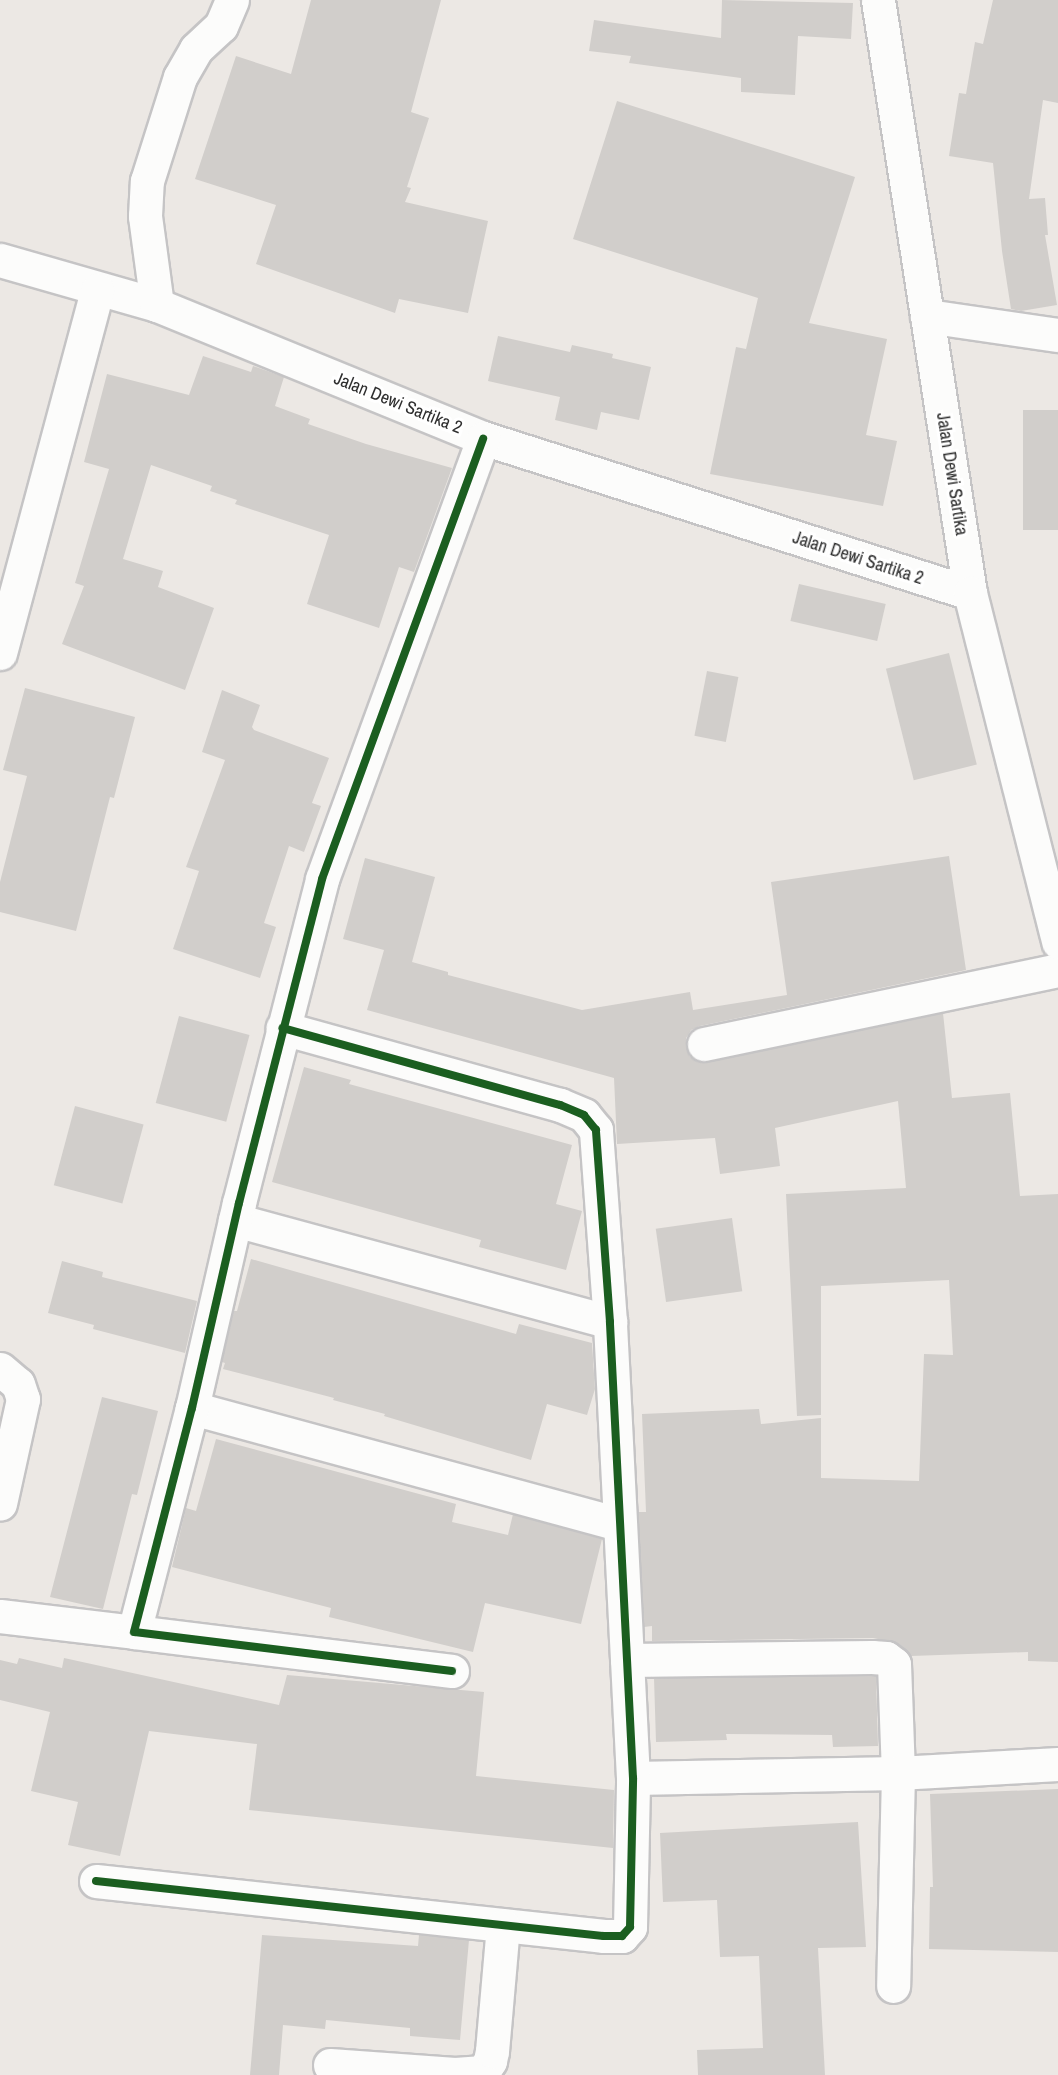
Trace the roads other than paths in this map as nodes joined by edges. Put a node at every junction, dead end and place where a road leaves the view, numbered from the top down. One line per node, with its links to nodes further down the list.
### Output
1 (232, 0): 5 (street)
2 (878, 0): 6 (street, Jalan Dewi Sartika)
3 (0, 260): 4 (street, Jalan Dewi Sartika 2)
4 (97, 290): 5 (street, Jalan Dewi Sartika 2); 10 (street)
5 (157, 305): 8 (street, Jalan Dewi Sartika 2)
6 (927, 316): 7 (street); 9 (street, Jalan Dewi Sartika)
7 (1058, 335)
8 (483, 438): 9 (street, Jalan Dewi Sartika 2); 13 (street)
9 (970, 593): 11 (street, Jalan Dewi Sartika)
10 (0, 652)
11 (1058, 942)
12 (1058, 970): 14 (street)
13 (282, 1028): 15 (street); 16 (street)
14 (704, 1044)
15 (236, 1220): 16 (street); 18 (street)
16 (610, 1322): 20 (street)
17 (0, 1369): 19 (street)
18 (192, 1408): 20 (street); 22 (street)
19 (0, 1504)
20 (620, 1524): 23 (street)
21 (0, 1616): 22 (street)
22 (134, 1632): 24 (street)
23 (627, 1660): 26 (street); 27 (street)
24 (452, 1671)
25 (1058, 1764): 26 (street)
26 (898, 1773): 27 (street); 30 (street)
27 (633, 1778): 29 (street)
28 (96, 1881): 29 (street)
29 (503, 1925): 31 (street)
30 (893, 1986)
31 (330, 2065)

